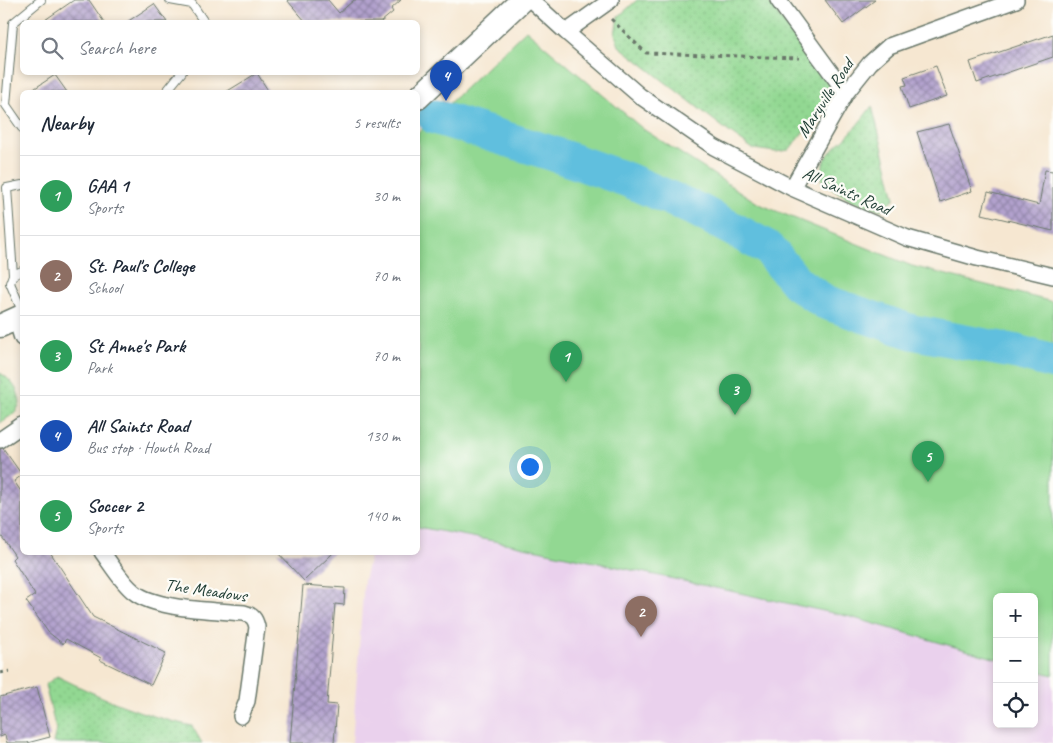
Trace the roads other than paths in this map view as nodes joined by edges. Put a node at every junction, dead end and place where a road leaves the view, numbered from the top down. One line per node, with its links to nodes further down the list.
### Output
1 (41, 0): 14 (lane)
2 (170, 0): 8 (lane)
3 (522, 0): 13 (main road)
4 (531, 0): 9 (street, All Saints Road)
5 (778, 0): 12 (street)
6 (1016, 0): 12 (street, Maryville Road)
7 (605, 4): 9 (street)
8 (203, 20)
9 (566, 32): 16 (street, All Saints Road)
10 (180, 75): 11 (lane)
11 (168, 90)
12 (846, 93): 16 (street, Maryville Road)
13 (420, 96)
14 (20, 125)
15 (20, 185): 18 (lane)
16 (792, 188): 19 (street, All Saints Road)
17 (20, 272): 18 (lane)
18 (13, 275): 20 (lane)
19 (1053, 276)
20 (17, 322)
21 (20, 425): 22 (street)
22 (0, 440)
23 (104, 555): 24 (street, The Meadows)
24 (240, 716)

